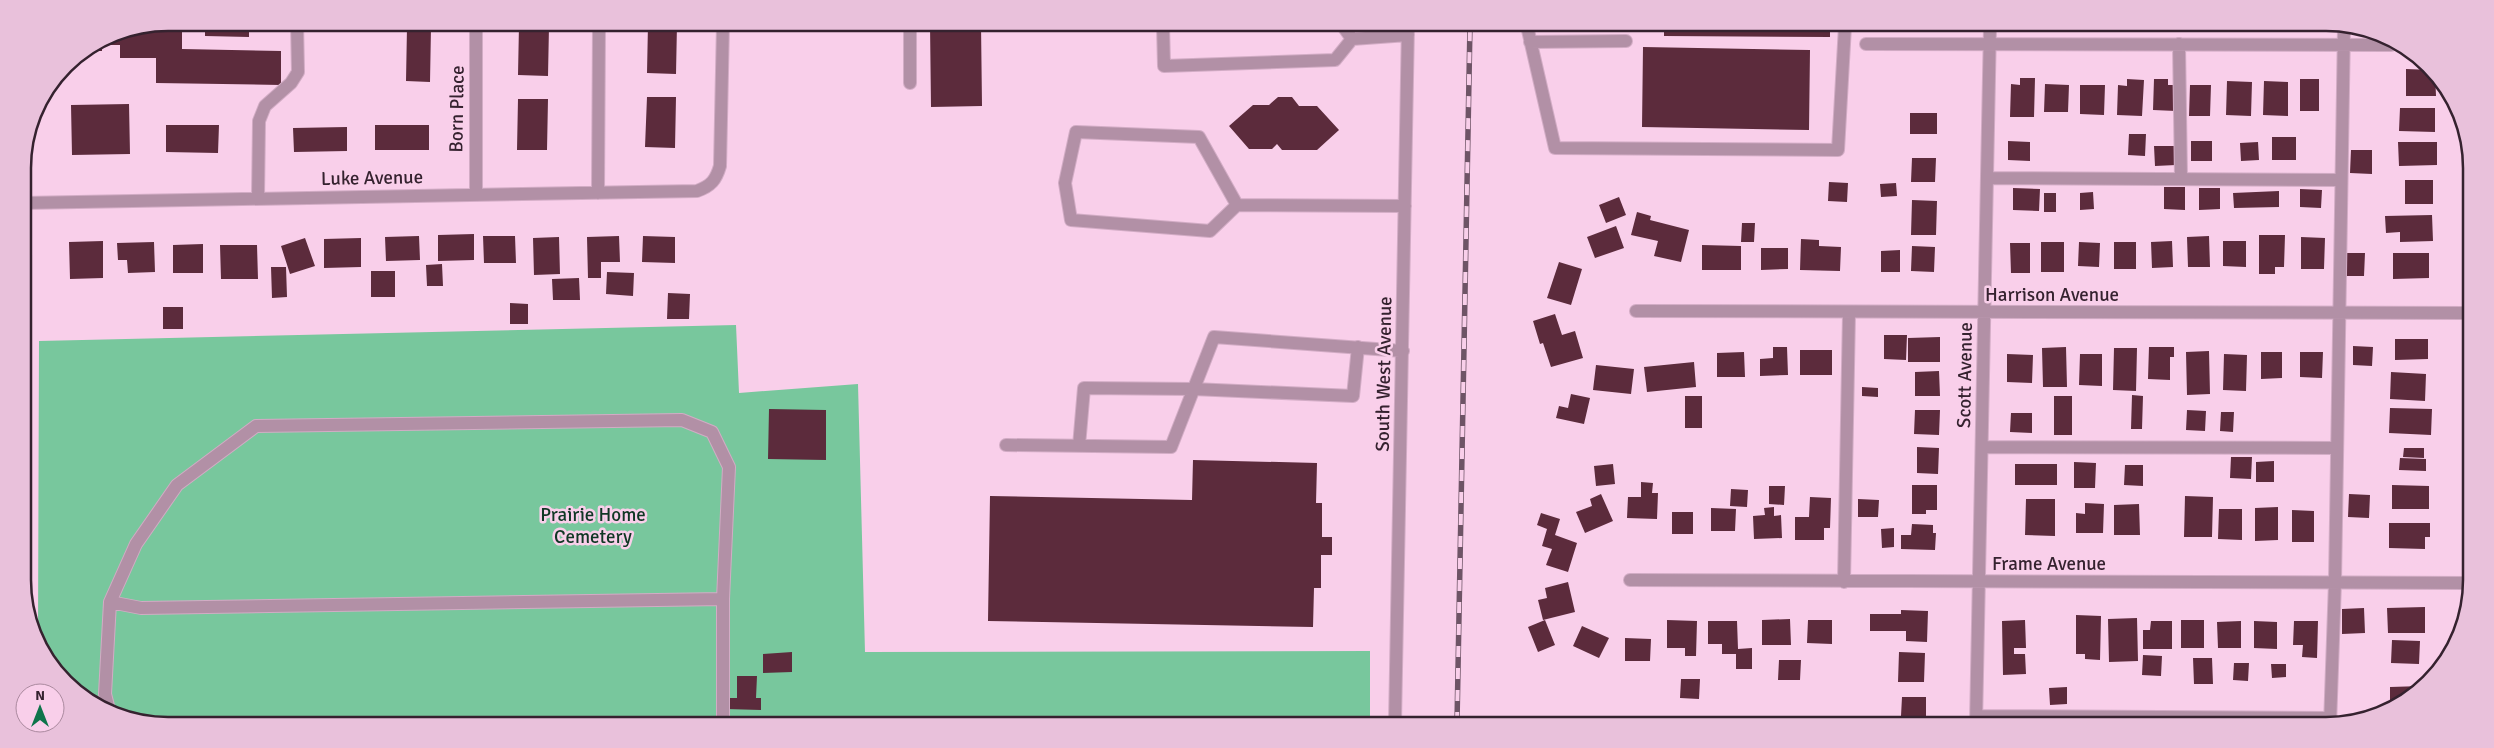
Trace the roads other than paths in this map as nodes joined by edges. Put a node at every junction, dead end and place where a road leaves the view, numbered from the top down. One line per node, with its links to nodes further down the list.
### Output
1 (1347, 31): 14 (street)
2 (1399, 31): 14 (street)
3 (1408, 31): 31 (street, South West Avenue)
4 (1527, 31): 16 (street)
5 (1845, 31): 16 (street)
6 (1990, 31): 18 (street, Scott Avenue)
7 (297, 32): 28 (street)
8 (476, 32): 27 (street, Born Place)
9 (599, 32): 26 (street)
10 (723, 32): 26 (street, Luke Avenue)
11 (910, 32): 22 (street)
12 (1163, 32): 14 (street)
13 (2344, 32): 20 (street)
14 (1352, 39)
15 (1626, 41): 16 (street)
16 (1530, 42)
17 (1866, 44): 18 (street)
18 (1990, 44): 19 (street); 23 (street, Scott Avenue)
19 (2179, 44): 20 (street); 24 (street)
20 (2344, 44): 21 (street); 25 (street)
21 (2386, 45)
22 (910, 83)
23 (1987, 178): 24 (street); 34 (street, Scott Avenue)
24 (2181, 179): 25 (street)
25 (2341, 180): 35 (street)
26 (598, 193): 27 (street, Luke Avenue)
27 (476, 195): 28 (street, Luke Avenue)
28 (258, 198): 29 (street, Luke Avenue)
29 (32, 203)
30 (1237, 205): 30 (street); 31 (street)
31 (1405, 206): 38 (street, South West Avenue)
32 (1636, 311): 33 (street, Harrison Avenue)
33 (1849, 312): 34 (street, Harrison Avenue); 45 (street)
34 (1984, 313): 35 (street, Harrison Avenue); 42 (street, Scott Avenue)
35 (2338, 313): 36 (street, Harrison Avenue); 43 (street)
36 (2463, 313)
37 (1358, 347): 38 (street); 39 (street); 39 (street)
38 (1403, 351): 52 (street, South West Avenue)
39 (1193, 389): 41 (street); 41 (street)
40 (1006, 446): 41 (street)
41 (1079, 446)
42 (1982, 447): 43 (street); 46 (street, Scott Avenue)
43 (2336, 448): 47 (street)
44 (1630, 580): 45 (street, Frame Avenue)
45 (1844, 582): 46 (street, Frame Avenue)
46 (1979, 582): 47 (street, Frame Avenue); 53 (street, Scott Avenue)
47 (2335, 582): 48 (street, Frame Avenue); 54 (street)
48 (2463, 583)
49 (723, 599): 50 (street); 50 (street); 55 (street)
50 (110, 602): 51 (street)
51 (107, 701)
52 (1395, 716)
53 (1976, 716)
54 (2330, 716)
55 (723, 717)

